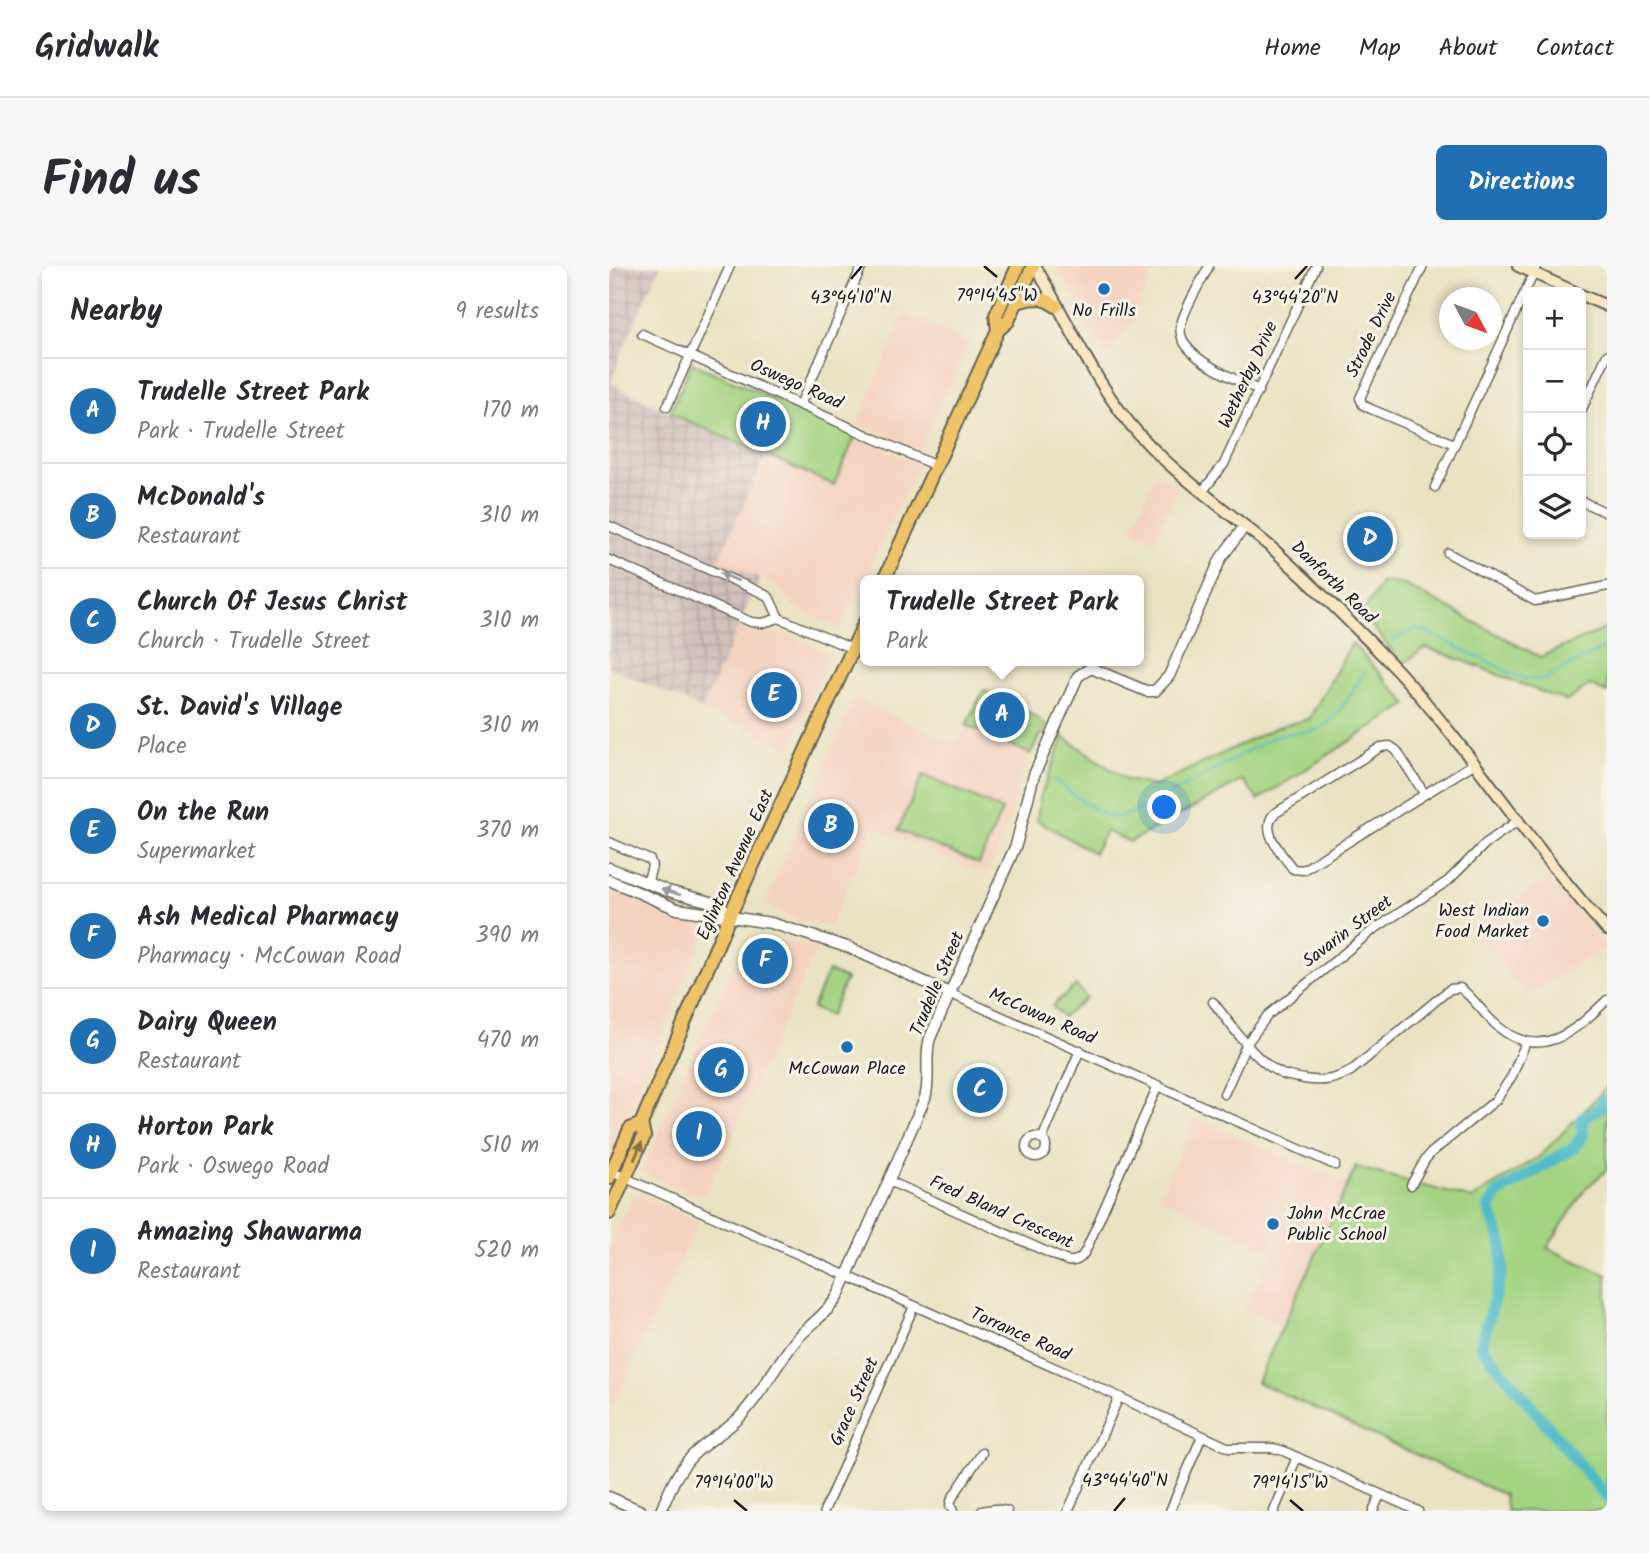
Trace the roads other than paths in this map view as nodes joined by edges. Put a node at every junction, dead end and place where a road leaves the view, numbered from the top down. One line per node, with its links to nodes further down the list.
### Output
1 (730, 266): 17 (street)
2 (862, 266): 21 (street)
3 (1018, 266): 15 (main road)
4 (1034, 266): 12 (main road); 13 (main road, Danforth Road)
5 (1209, 266): 19 (street)
6 (1316, 266): 19 (street, Wetherby Drive)
7 (1423, 266): 23 (street, Strode Drive)
8 (1518, 266): 9 (main road)
9 (1535, 270): 10 (main road); 23 (street)
10 (1566, 287)
11 (1586, 297): 14 (main road)
12 (1017, 302): 13 (main road); 15 (main road)
13 (1056, 306): 26 (main road, Danforth Road)
14 (1607, 306)
15 (998, 330): 24 (main road)
16 (642, 334): 17 (street, Oswego Road)
17 (690, 355): 21 (street, Oswego Road); 22 (street)
18 (1607, 355): 20 (street)
19 (1259, 390): 26 (street, Wetherby Drive)
20 (1586, 400)
21 (800, 404): 24 (street, Oswego Road)
22 (667, 407)
23 (1454, 444): 25 (street)
24 (936, 466): 33 (main road)
25 (1435, 486)
26 (1202, 492): 30 (main road, Danforth Road)
27 (1586, 503): 28 (street)
28 (1607, 513)
29 (609, 526): 35 (street, one-way to 29)
30 (1244, 527): 38 (main road, Danforth Road); 47 (street, Trudelle Street)
31 (1448, 553): 34 (street)
32 (609, 560): 35 (street)
33 (886, 575)
34 (1607, 586)
35 (779, 618): 37 (street)
36 (860, 634): 37 (main road, Eglinton Avenue East)
37 (853, 649): 45 (main road, Eglinton Avenue East)
38 (1475, 763): 39 (street); 40 (main road, Danforth Road)
39 (1424, 793): 39 (street)
40 (1518, 820): 46 (main road, Danforth Road); 51 (street, Savarin Street)
41 (609, 842): 44 (street)
42 (609, 868): 44 (street, McCowan Road)
43 (609, 880): 45 (street, McCowan Road)
44 (647, 884): 45 (street, McCowan Road, one-way to 44)
45 (730, 915): 47 (street, McCowan Road); 55 (main road, Eglinton Avenue East)
46 (1607, 930)
47 (949, 993): 52 (street, McCowan Road); 60 (street, Trudelle Street)
48 (1607, 1000): 50 (street)
49 (1213, 1002): 51 (street)
50 (1526, 1042): 51 (street); 61 (street)
51 (1247, 1043): 54 (street, Savarin Street)
52 (1080, 1050): 53 (street, McCowan Road); 56 (street)
53 (1157, 1085): 57 (street, McCowan Road); 60 (street, Fred Bland Crescent)
54 (1224, 1094)
55 (641, 1124): 58 (main road, Eglinton Avenue East); 59 (main road, Eglinton Avenue East, one-way to 55)
56 (1042, 1139)
57 (1335, 1165)
58 (610, 1175): 59 (street, Torrance Road)
59 (626, 1178): 62 (main road, Eglinton Avenue East); 63 (street, Torrance Road)
60 (889, 1181): 63 (street, Trudelle Street)
61 (1412, 1185)
62 (609, 1213)
63 (846, 1276): 64 (street, Torrance Road); 72 (street, Trudelle Street)
64 (914, 1306): 65 (street, Torrance Road); 73 (street, Grace Street)
65 (1119, 1397): 66 (street, Torrance Road); 77 (street)
66 (1202, 1436): 68 (street, Torrance Road); 78 (street)
67 (982, 1453): 74 (street)
68 (1297, 1457): 69 (street, Torrance Road); 79 (street)
69 (1380, 1495): 80 (street); 81 (street, Torrance Road)
70 (609, 1497): 71 (street)
71 (641, 1511)
72 (661, 1511)
73 (824, 1511)
74 (953, 1511)
75 (982, 1511): 76 (street)
76 (1007, 1511)
77 (1068, 1511)
78 (1170, 1511)
79 (1274, 1511)
80 (1373, 1511)
81 (1418, 1511)

